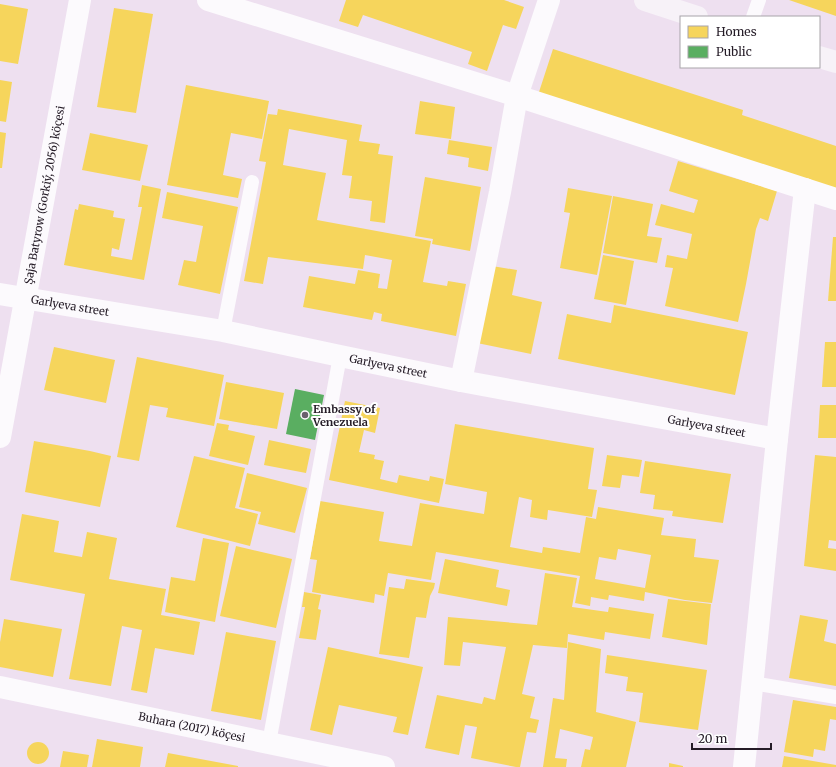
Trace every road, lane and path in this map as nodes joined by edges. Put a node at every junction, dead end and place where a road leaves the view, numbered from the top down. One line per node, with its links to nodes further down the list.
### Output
1 (80, 0): 15 (street, Şaja Batyrow (Gorkiý, 2056) köçesi)
2 (208, 0): 10 (street)
3 (549, 0): 10 (street)
4 (645, 0): 6 (street)
5 (759, 0): 7 (lane)
6 (694, 16)
7 (753, 16)
8 (820, 57): 9 (street)
9 (836, 62)
10 (518, 96): 12 (street); 18 (street)
11 (252, 182): 16 (lane)
12 (805, 189): 13 (street); 20 (street)
13 (836, 199)
14 (0, 294): 15 (street, Garlyeva street)
15 (25, 299): 16 (street, Garlyeva street); 19 (street, Şaja Batyrow (Gorkiý, 2056) köçesi)
16 (223, 331): 17 (street, Garlyeva street)
17 (340, 356): 18 (street, Garlyeva street); 24 (lane)
18 (461, 381): 20 (street, Garlyeva street)
19 (0, 437)
20 (777, 439): 21 (street)
21 (752, 683): 23 (lane); 27 (street)
22 (0, 687): 24 (street, Buhara (2017) köçesi)
23 (836, 697)
24 (269, 743): 25 (street, Buhara (2017) köçesi)
25 (306, 759): 26 (street, Buhara (2017) köçesi)
26 (384, 767)
27 (744, 767)

